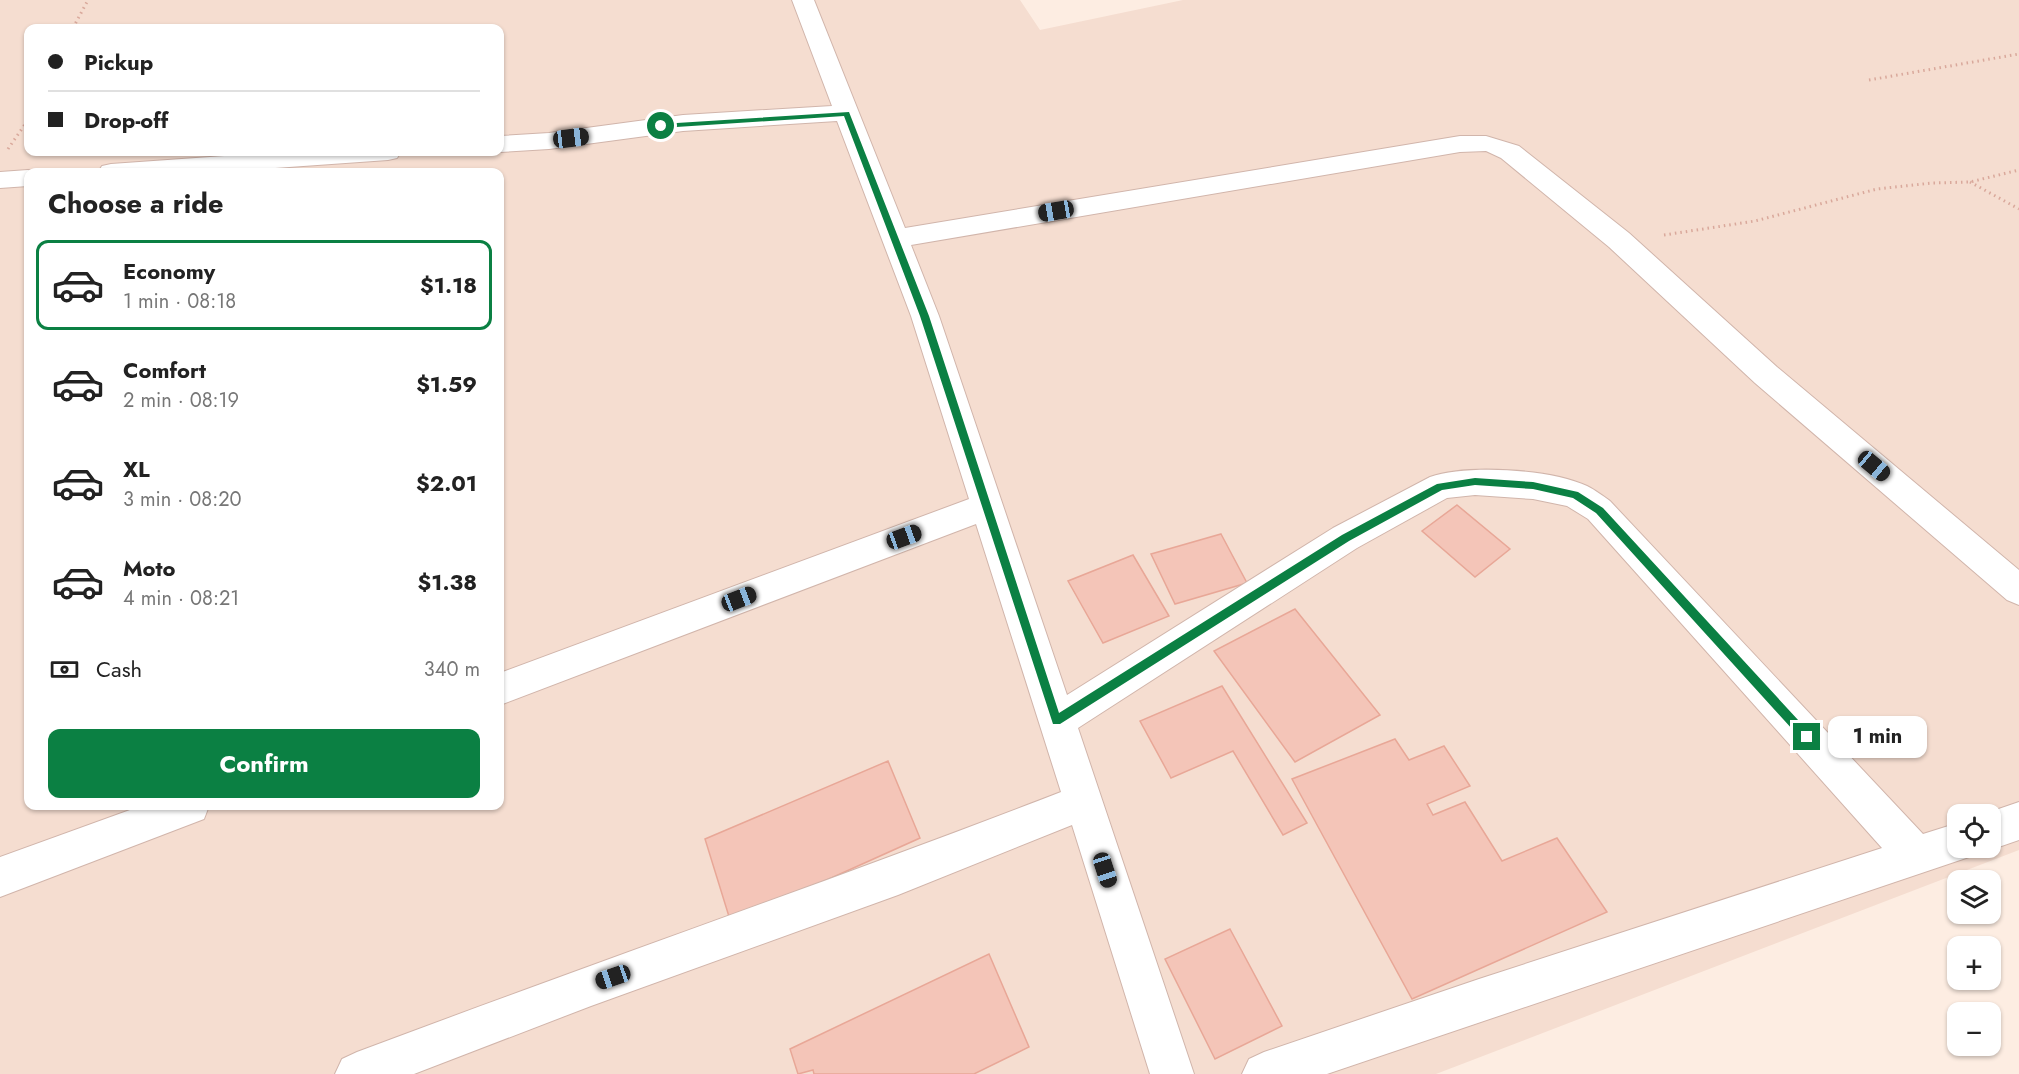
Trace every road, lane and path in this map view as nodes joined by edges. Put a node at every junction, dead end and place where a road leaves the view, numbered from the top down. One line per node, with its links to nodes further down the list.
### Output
1 (88, 0): 3 (path)
2 (803, 0): 6 (street)
3 (76, 24)
4 (2019, 54): 5 (path)
5 (1869, 80)
6 (846, 113): 8 (street); 17 (street)
7 (24, 126): 9 (path)
8 (504, 144)
9 (6, 153)
10 (333, 156): 11 (street)
11 (166, 168)
12 (2019, 170): 15 (path)
13 (24, 178): 14 (street)
14 (0, 180)
15 (1970, 182): 16 (path); 18 (path)
16 (2019, 209)
17 (895, 239): 18 (street); 19 (street)
18 (1620, 240): 20 (street)
19 (987, 506): 21 (street); 22 (street)
20 (2019, 590)
21 (504, 687)
22 (1057, 721): 23 (street); 28 (street)
23 (1083, 802): 30 (street); 31 (street)
24 (179, 810): 29 (street)
25 (2019, 821): 26 (street)
26 (2001, 827)
27 (1947, 846): 28 (street)
28 (1916, 856): 32 (street)
29 (0, 878)
30 (357, 1074)
31 (1172, 1074)
32 (1264, 1074)

